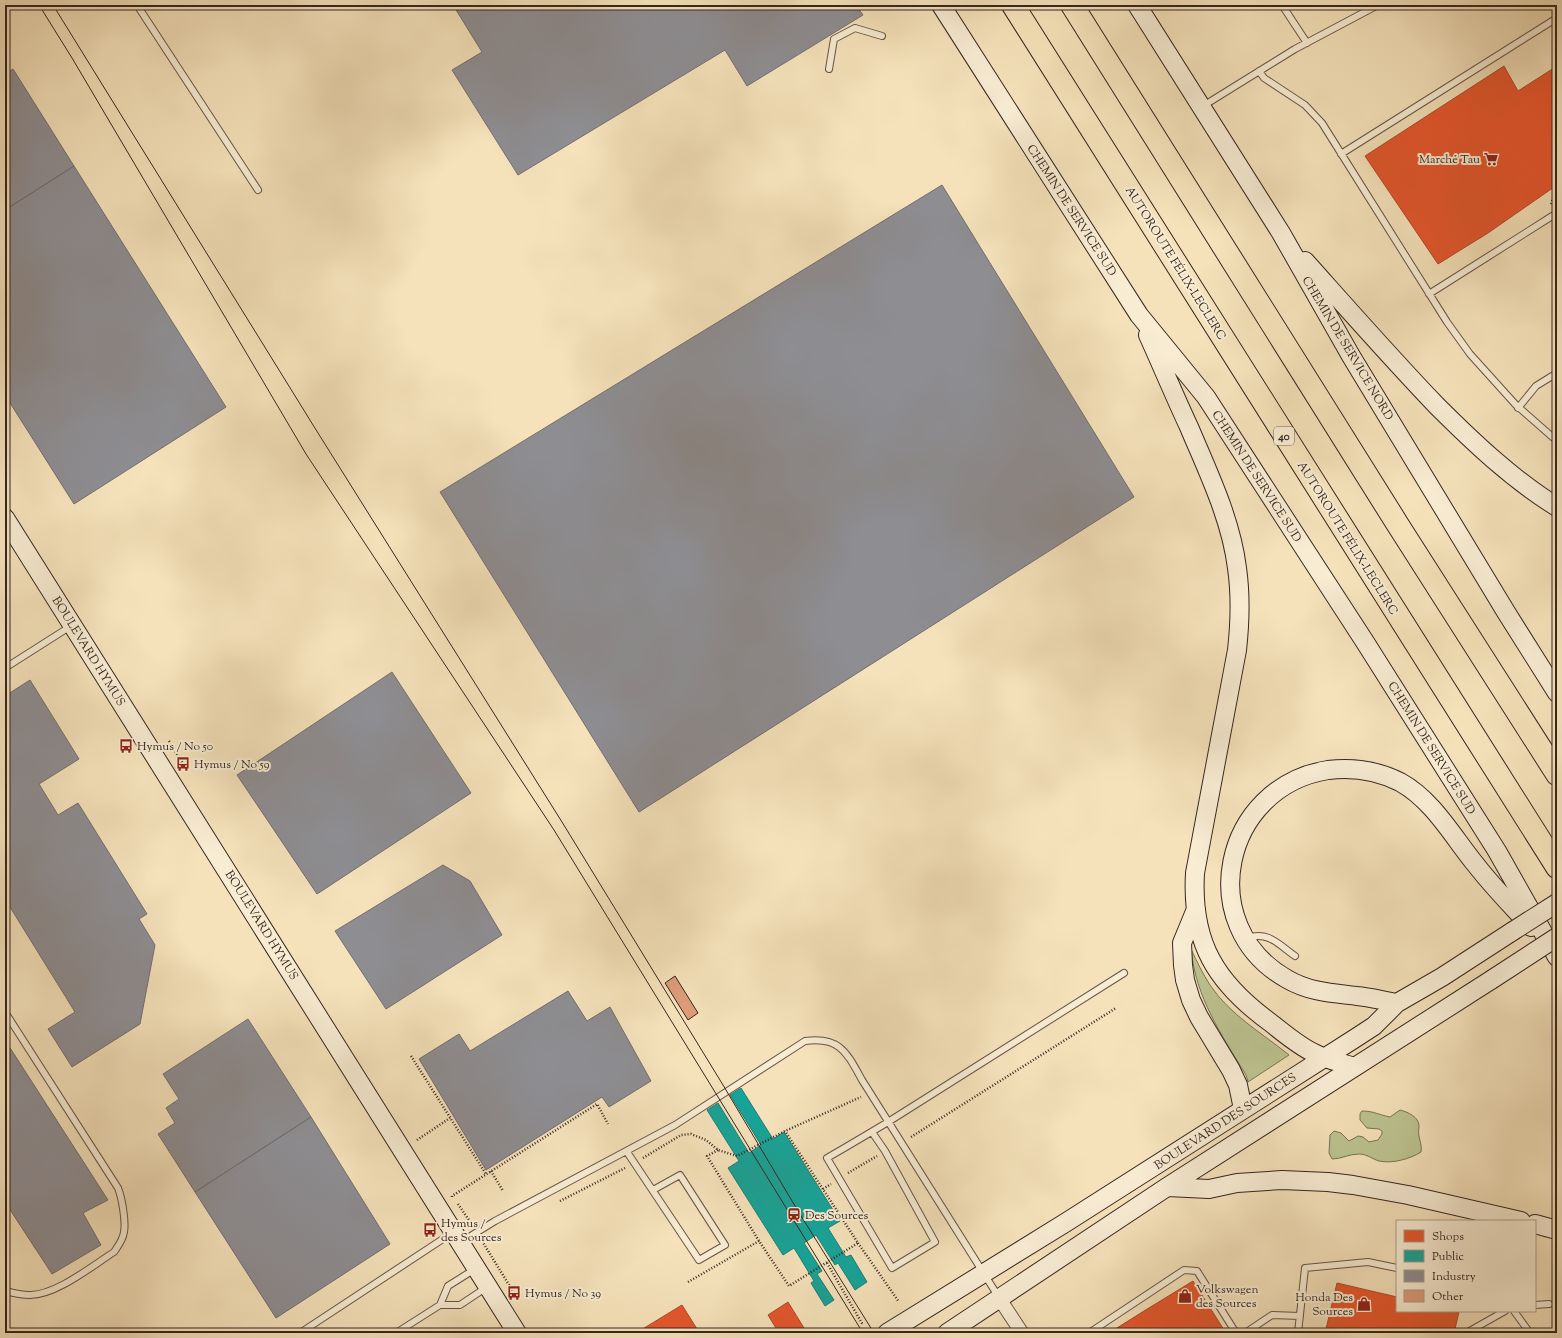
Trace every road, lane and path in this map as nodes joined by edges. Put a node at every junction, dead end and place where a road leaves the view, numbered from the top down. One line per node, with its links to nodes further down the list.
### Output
1 (137, 5): 15 (lane)
2 (941, 5): 19 (main road, CHEMIN DE SERVICE SUD)
3 (1012, 5): 31 (highway, AUTOROUTE FÉLIX-LECLERC / 40)
4 (1072, 5): 30 (highway)
5 (1137, 5): 13 (main road, CHEMIN DE SERVICE NORD)
6 (1282, 5): 10 (lane)
7 (1378, 5): 10 (lane)
8 (1557, 18): 14 (lane)
9 (882, 36): 11 (lane)
10 (1306, 43): 12 (lane)
11 (829, 69)
12 (1259, 71): 13 (lane); 14 (lane)
13 (1202, 107): 17 (main road, CHEMIN DE SERVICE NORD)
14 (1341, 154): 18 (lane)
15 (258, 190)
16 (1557, 213): 18 (lane)
17 (1281, 233): 23 (main road); 27 (main road, CHEMIN DE SERVICE NORD)
18 (1429, 294): 21 (lane)
19 (1139, 315): 33 (main road); 35 (main road, CHEMIN DE SERVICE SUD)
20 (1557, 373): 21 (lane)
21 (1518, 408): 22 (lane)
22 (1557, 441)
23 (1557, 507)
24 (5, 518): 25 (main road, BOULEVARD HYMUS)
25 (72, 625): 26 (lane); 69 (main road, BOULEVARD HYMUS)
26 (5, 668)
27 (1557, 693)
28 (169, 741): 29 (path)
29 (183, 764)
30 (1557, 774)
31 (1557, 866)
32 (1557, 903): 38 (main road, BOULEVARD DES SOURCES, bridge)
33 (1196, 909): 42 (main road); 45 (main road)
34 (1246, 938): 35 (main road); 36 (lane); 38 (main road)
35 (1556, 949): 43 (main road, BOULEVARD DES SOURCES, bridge)
36 (1295, 956)
37 (1124, 973): 47 (lane)
38 (1396, 1003): 42 (main road, BOULEVARD DES SOURCES)
39 (1116, 1008): 52 (path)
40 (5, 1012): 78 (lane)
41 (411, 1056): 46 (path)
42 (1323, 1057): 43 (main road); 45 (main road, BOULEVARD DES SOURCES)
43 (1354, 1067): 60 (main road, BOULEVARD DES SOURCES)
44 (866, 1102): 49 (path)
45 (1243, 1108): 75 (main road, BOULEVARD DES SOURCES)
46 (450, 1118): 51 (path); 58 (path)
47 (888, 1122): 50 (lane); 52 (lane); 55 (lane)
48 (608, 1124): 57 (path)
49 (785, 1131): 53 (path); 62 (path)
50 (872, 1132): 54 (lane); 59 (lane)
51 (417, 1140)
52 (901, 1143): 75 (lane)
53 (718, 1150): 56 (path); 70 (path)
54 (885, 1151): 59 (path); 59 (lane)
55 (627, 1152): 56 (lane); 68 (lane)
56 (635, 1163): 61 (lane); 64 (path)
57 (491, 1171): 58 (path); 63 (path)
58 (486, 1174): 68 (path)
59 (840, 1178): 62 (path)
60 (1167, 1187): 65 (main road); 80 (main road, BOULEVARD DES SOURCES)
61 (653, 1190): 61 (lane)
62 (823, 1190): 71 (path)
63 (503, 1191)
64 (556, 1203)
65 (1517, 1220)
66 (1536, 1224): 67 (main road)
67 (1557, 1230)
68 (476, 1232): 69 (lane); 79 (path)
69 (458, 1237): 73 (main road, BOULEVARD HYMUS); 89 (lane)
70 (759, 1241): 72 (path); 76 (path)
71 (858, 1243): 72 (path); 81 (path)
72 (827, 1263): 88 (path)
73 (476, 1268): 77 (main road, BOULEVARD HYMUS); 82 (lane)
74 (1396, 1268): 87 (lane)
75 (984, 1273): 80 (lane); 92 (main road, BOULEVARD DES SOURCES)
76 (688, 1282)
77 (488, 1286): 82 (lane); 91 (main road, BOULEVARD HYMUS)
78 (5, 1291)
79 (514, 1293)
80 (999, 1298): 93 (main road, BOULEVARD DES SOURCES); 94 (street)
81 (899, 1302)
82 (440, 1304): 90 (lane)
83 (1549, 1304): 84 (lane)
84 (1536, 1305)
85 (1503, 1312): 99 (lane)
86 (1515, 1312): 100 (lane)
87 (1300, 1316): 97 (lane); 98 (lane)
88 (863, 1325)
89 (300, 1333)
90 (396, 1333)
91 (517, 1333)
92 (888, 1333)
93 (947, 1333)
94 (1022, 1333)
95 (1089, 1333): 96 (lane)
96 (1236, 1333)
97 (1245, 1333)
98 (1298, 1333)
99 (1466, 1333)
100 (1530, 1333)

